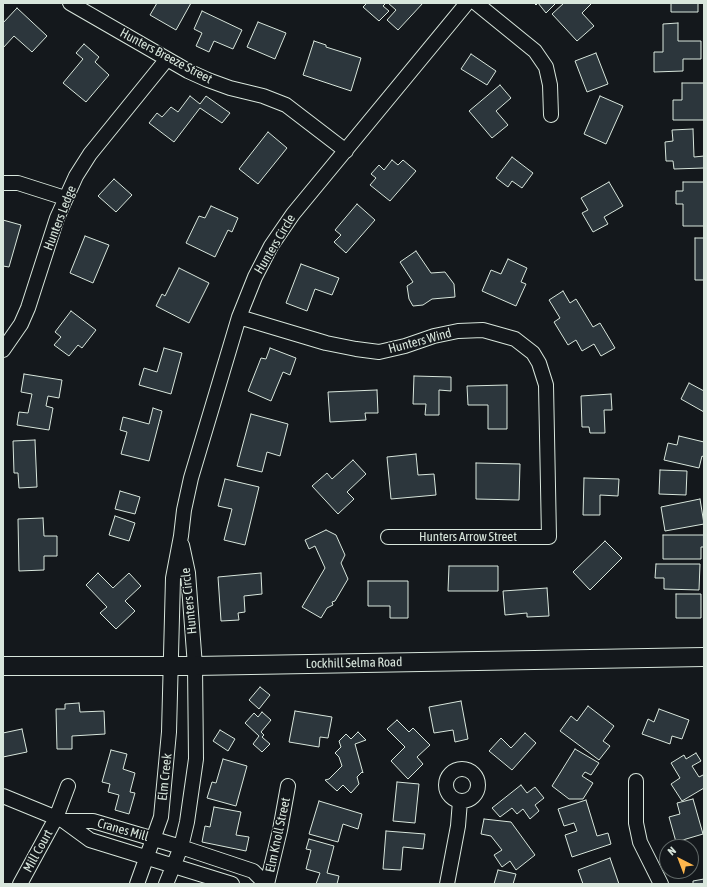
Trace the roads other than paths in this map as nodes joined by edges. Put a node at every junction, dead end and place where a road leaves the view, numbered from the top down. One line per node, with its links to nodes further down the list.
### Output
1 (70, 3): 4 (street, Hunters Breeze Street)
2 (467, 3): 6 (street, Hunters Circle)
3 (476, 3): 5 (street)
4 (167, 59): 6 (street, Hunters Breeze Street); 8 (street, Hunters Ledge)
5 (550, 115)
6 (346, 151): 9 (street, Hunters Circle)
7 (3, 183): 8 (street)
8 (65, 198): 10 (street, Hunters Ledge)
9 (239, 317): 11 (street, Hunters Circle); 13 (street, Hunters Wind)
10 (3, 350)
11 (181, 536): 15 (street, Hunters Circle); 17 (street, Hunters Circle)
12 (388, 537): 13 (street, Hunters Arrow Street)
13 (549, 537)
14 (704, 657): 17 (main road, Lockhill Selma Road)
15 (170, 665): 16 (main road, Lockhill Selma Road); 17 (main road, Lockhill Selma Road); 24 (street, Elm Creek)
16 (3, 666)
17 (195, 666): 25 (street, Elm Creek)
18 (636, 781): 34 (street)
19 (68, 786): 23 (street)
20 (288, 786): 32 (street, Elm Knoll Street)
21 (3, 796): 23 (street, Cranes Mill)
22 (460, 801): 33 (street)
23 (60, 820): 24 (street, Cranes Mill); 26 (street, Cranes Mill); 28 (street, Mill Court)
24 (154, 838): 25 (street, Cranes Mill); 26 (street, Elm Creek)
25 (181, 847): 27 (street, Elm Creek); 32 (street, Cranes Mill)
26 (147, 859): 27 (street, Cranes Mill); 29 (street, Elm Creek)
27 (174, 865): 30 (street, Elm Creek); 31 (street, Cranes Mill)
28 (20, 884)
29 (137, 884)
30 (166, 884)
31 (232, 884)
32 (266, 884)
33 (447, 884)
34 (661, 884)

